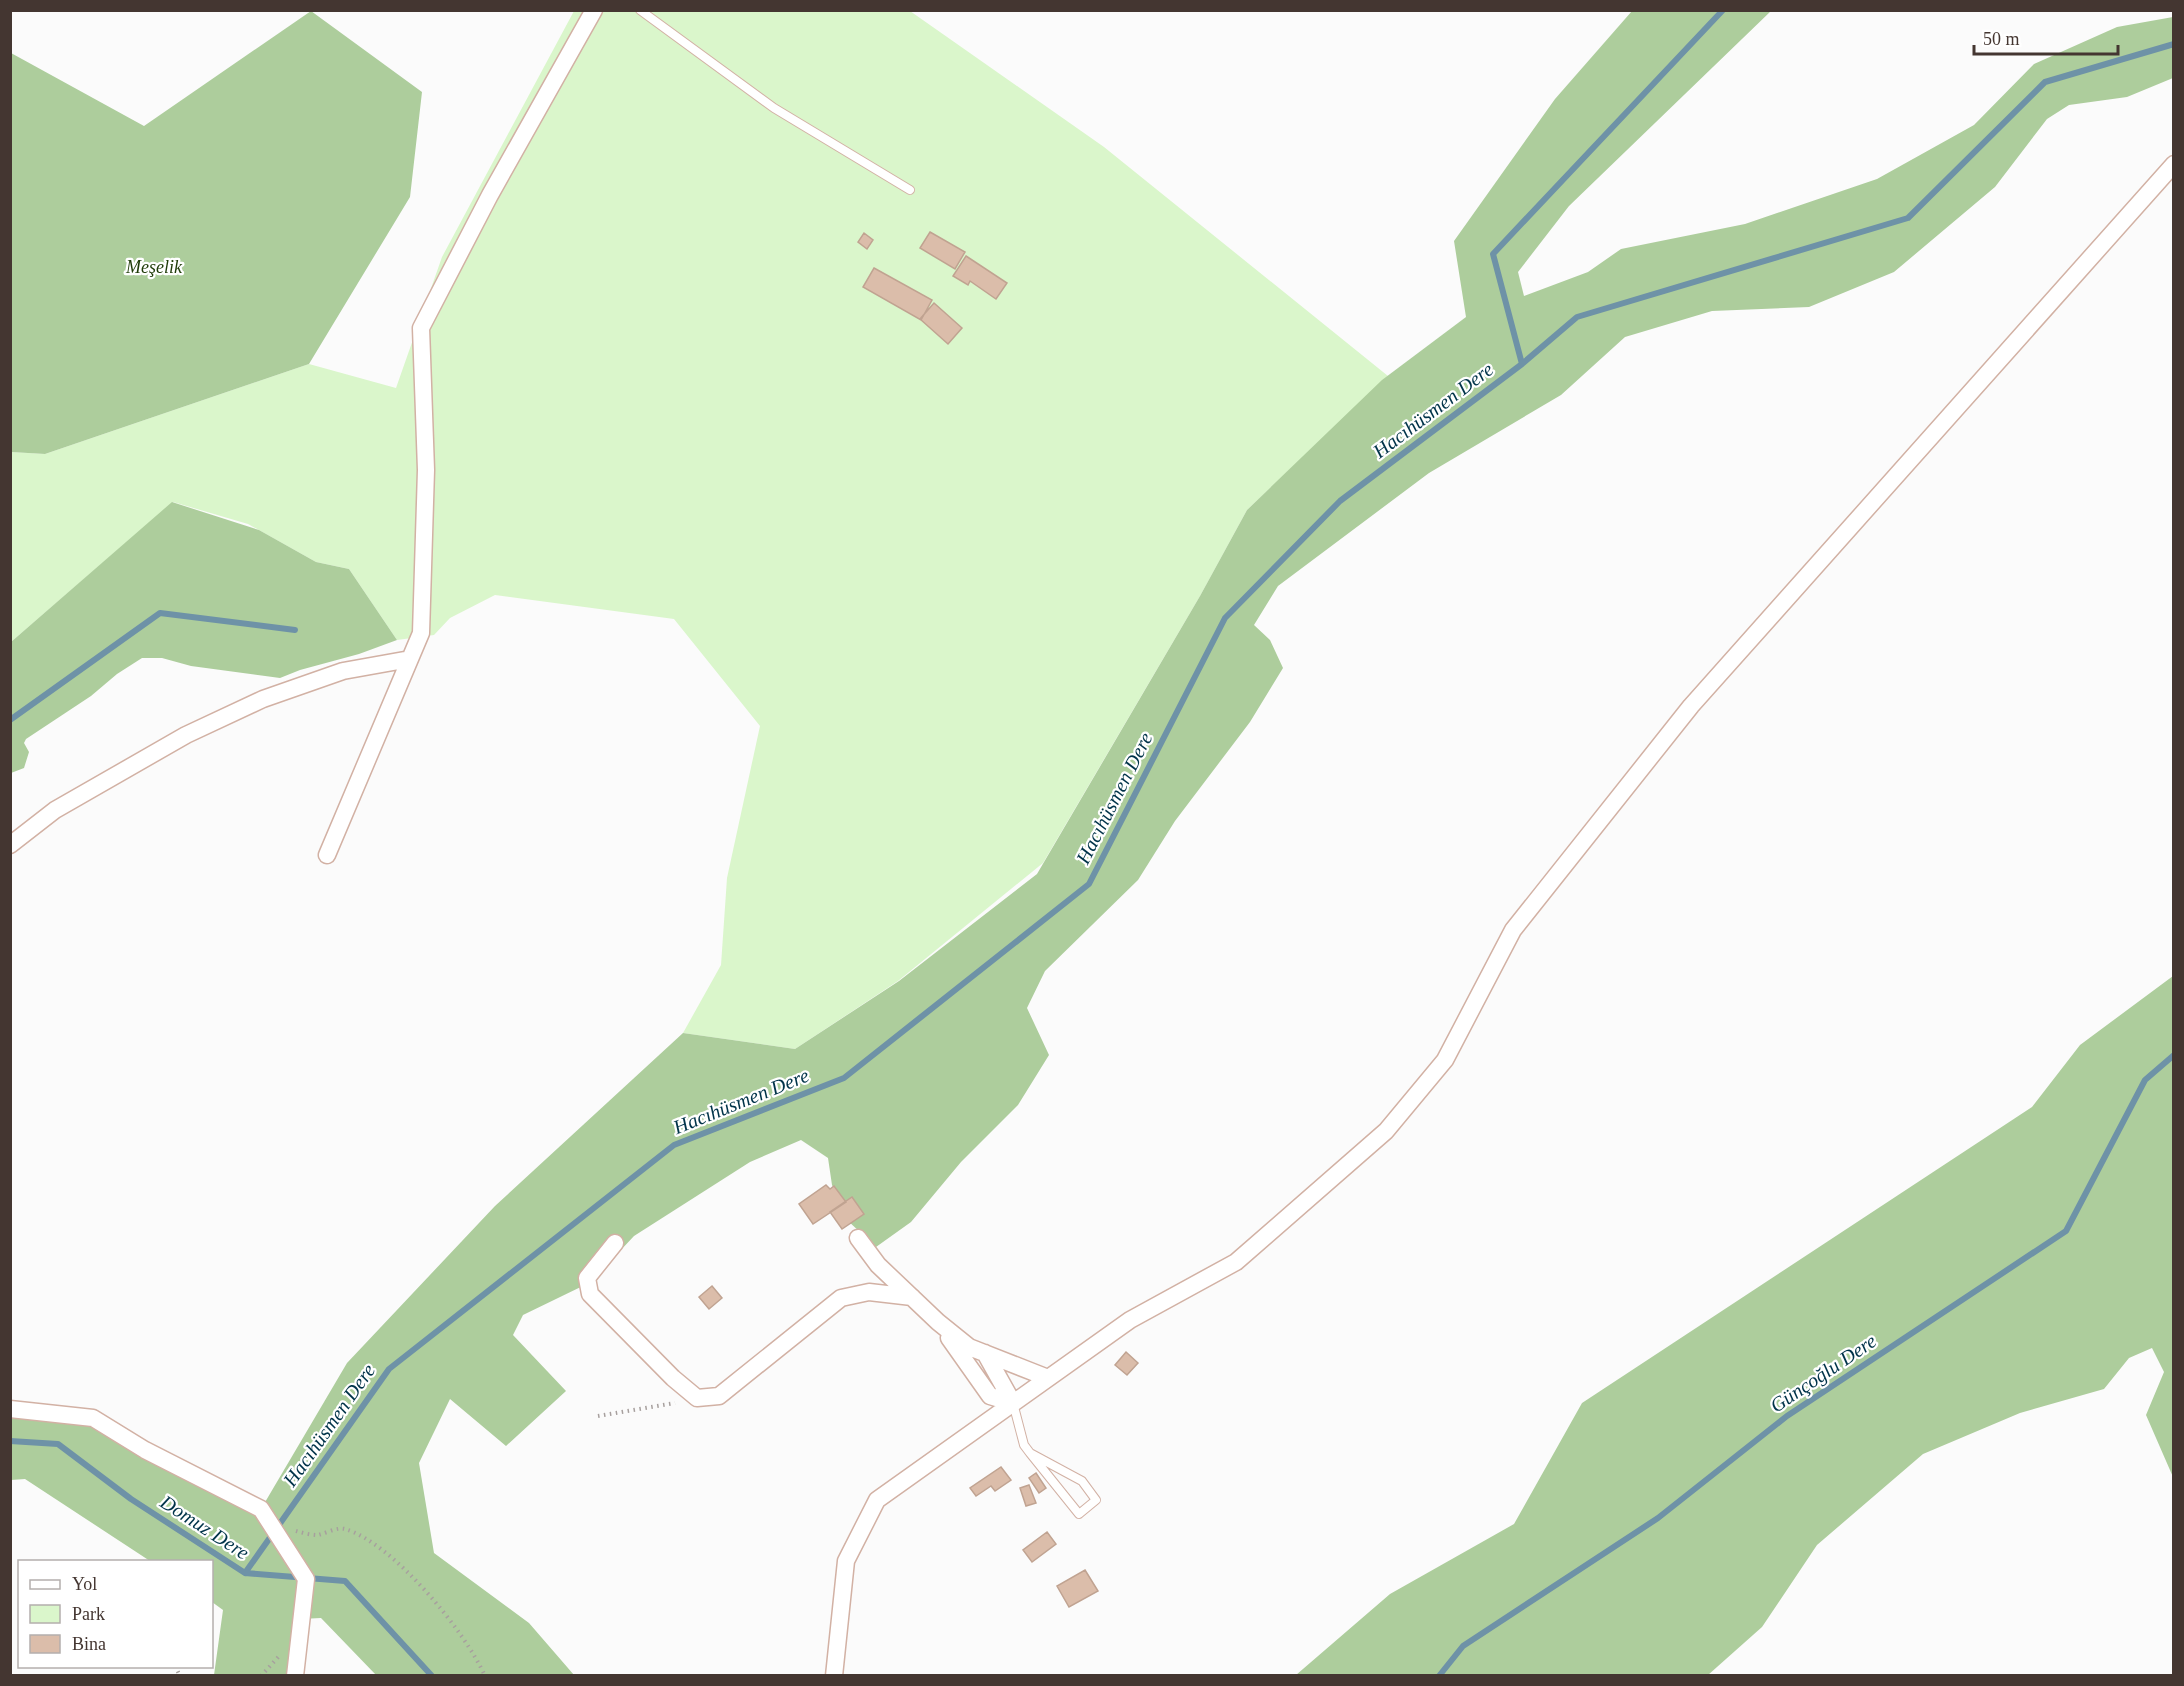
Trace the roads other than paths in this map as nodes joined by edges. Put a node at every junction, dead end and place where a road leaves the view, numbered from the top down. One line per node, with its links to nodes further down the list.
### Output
1 (594, 10): 5 (street)
2 (640, 10): 4 (lane)
3 (2174, 164): 13 (street)
4 (910, 190)
5 (410, 658): 6 (street); 7 (street)
6 (10, 845)
7 (327, 855)
8 (858, 1238): 10 (street)
9 (615, 1243): 10 (street)
10 (912, 1297): 11 (street)
11 (938, 1322): 12 (street); 14 (street)
12 (985, 1353): 13 (street); 14 (street)
13 (1048, 1378): 14 (street)
14 (1013, 1403): 16 (lane); 18 (street)
15 (10, 1409): 17 (street)
16 (1030, 1453): 16 (lane)
17 (295, 1676)
18 (834, 1676)

